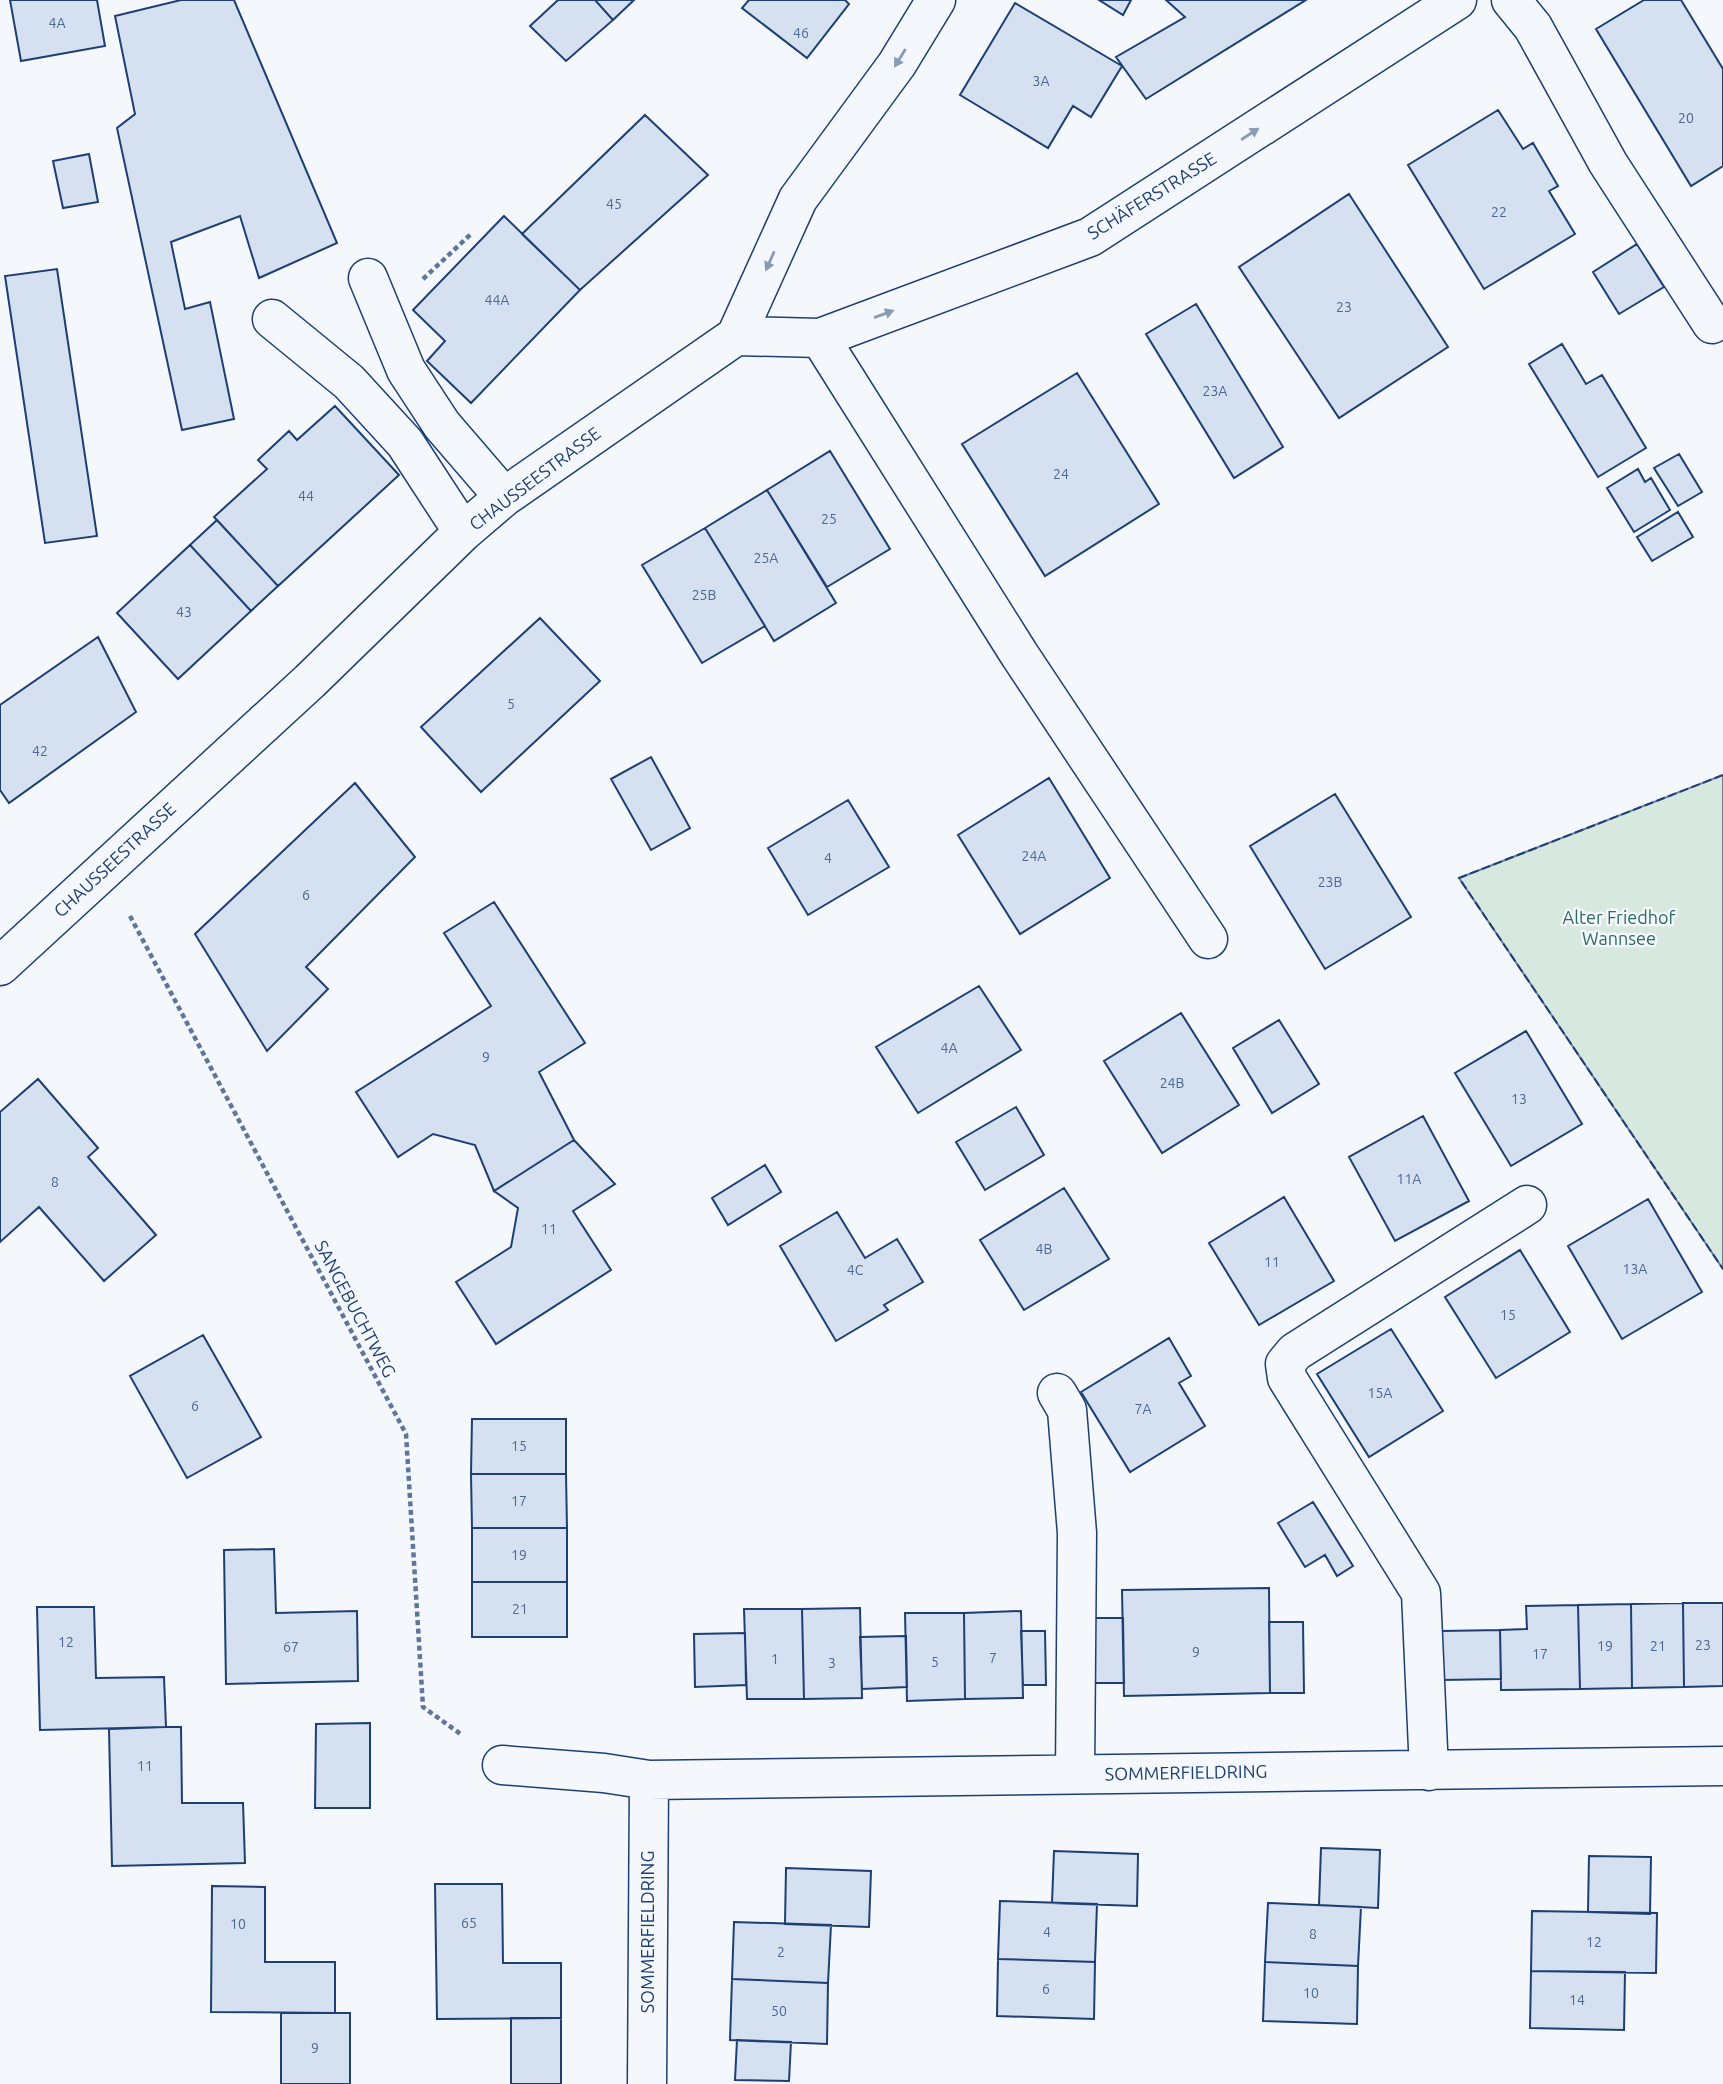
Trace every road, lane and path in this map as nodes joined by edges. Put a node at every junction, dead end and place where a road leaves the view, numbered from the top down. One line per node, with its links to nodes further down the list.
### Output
1 (936, 0): 9 (street, one-way to 9)
2 (1457, 0): 10 (street, SCHÄFERSTRASSE, one-way to 2)
3 (1511, 0): 8 (street)
4 (471, 234): 6 (path)
5 (368, 278): 6 (street)
6 (384, 314): 11 (street)
7 (272, 319): 12 (street)
8 (1712, 324)
9 (736, 336): 10 (street, SCHÄFERSTRASSE); 11 (street, CHAUSSEESTRASSE)
10 (820, 338): 14 (street)
11 (504, 497): 12 (street, CHAUSSEESTRASSE)
12 (463, 532): 13 (street, CHAUSSEESTRASSE)
13 (104, 869): 15 (street, CHAUSSEESTRASSE); 18 (path, SANGEBUCHTWEG)
14 (1209, 939)
15 (0, 965)
16 (1527, 1205): 20 (street)
17 (1057, 1394): 21 (street)
18 (502, 1765): 22 (street, SOMMERFIELDRING)
19 (1723, 1766): 20 (street, SOMMERFIELDRING)
20 (1429, 1771): 21 (street, SOMMERFIELDRING)
21 (1075, 1774): 22 (street, SOMMERFIELDRING)
22 (649, 1780): 23 (street, SOMMERFIELDRING)
23 (647, 2084)

